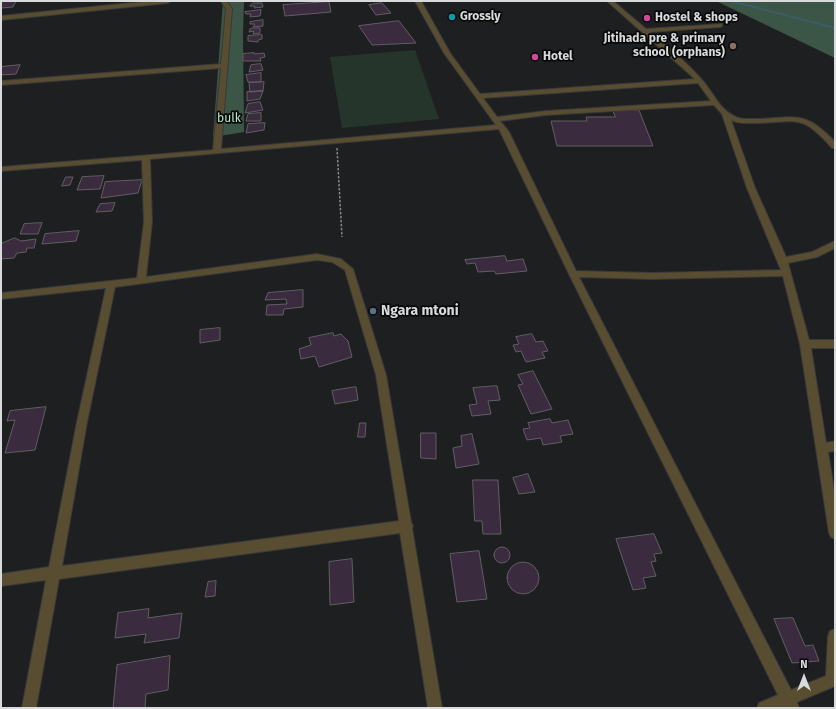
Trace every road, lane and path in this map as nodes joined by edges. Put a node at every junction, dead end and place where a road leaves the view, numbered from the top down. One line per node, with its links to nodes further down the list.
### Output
1 (80, 1): 6 (street)
2 (168, 1): 6 (street)
3 (224, 1): 10 (street)
4 (418, 1): 13 (street)
5 (610, 1): 9 (street)
6 (77, 10): 7 (street)
7 (1, 18)
8 (720, 25): 9 (street)
9 (644, 31): 11 (street)
10 (224, 66): 12 (street); 19 (street)
11 (700, 81): 13 (street); 14 (street)
12 (1, 83)
13 (479, 96): 16 (street)
14 (715, 103): 15 (street); 16 (street)
15 (725, 114): 18 (street); 24 (street)
16 (498, 123): 17 (street); 26 (street)
17 (336, 142): 19 (street); 22 (path)
18 (835, 146)
19 (217, 152): 20 (street)
20 (146, 157): 21 (street); 27 (street)
21 (1, 169)
22 (342, 237)
23 (835, 244): 24 (street)
24 (783, 261): 25 (street)
25 (787, 272): 26 (street); 30 (street)
26 (573, 274): 40 (street)
27 (141, 281): 28 (street); 34 (street)
28 (111, 284): 29 (street); 36 (street)
29 (1, 296)
30 (805, 344): 31 (street); 33 (street)
31 (835, 344)
32 (835, 446): 33 (street)
33 (822, 448): 35 (street)
34 (407, 526): 36 (street); 42 (street)
35 (835, 533)
36 (54, 573): 37 (street); 41 (street)
37 (1, 580)
38 (835, 636): 39 (street)
39 (834, 679): 40 (street)
40 (789, 703): 43 (street)
41 (29, 708)
42 (435, 708)
43 (764, 708)

